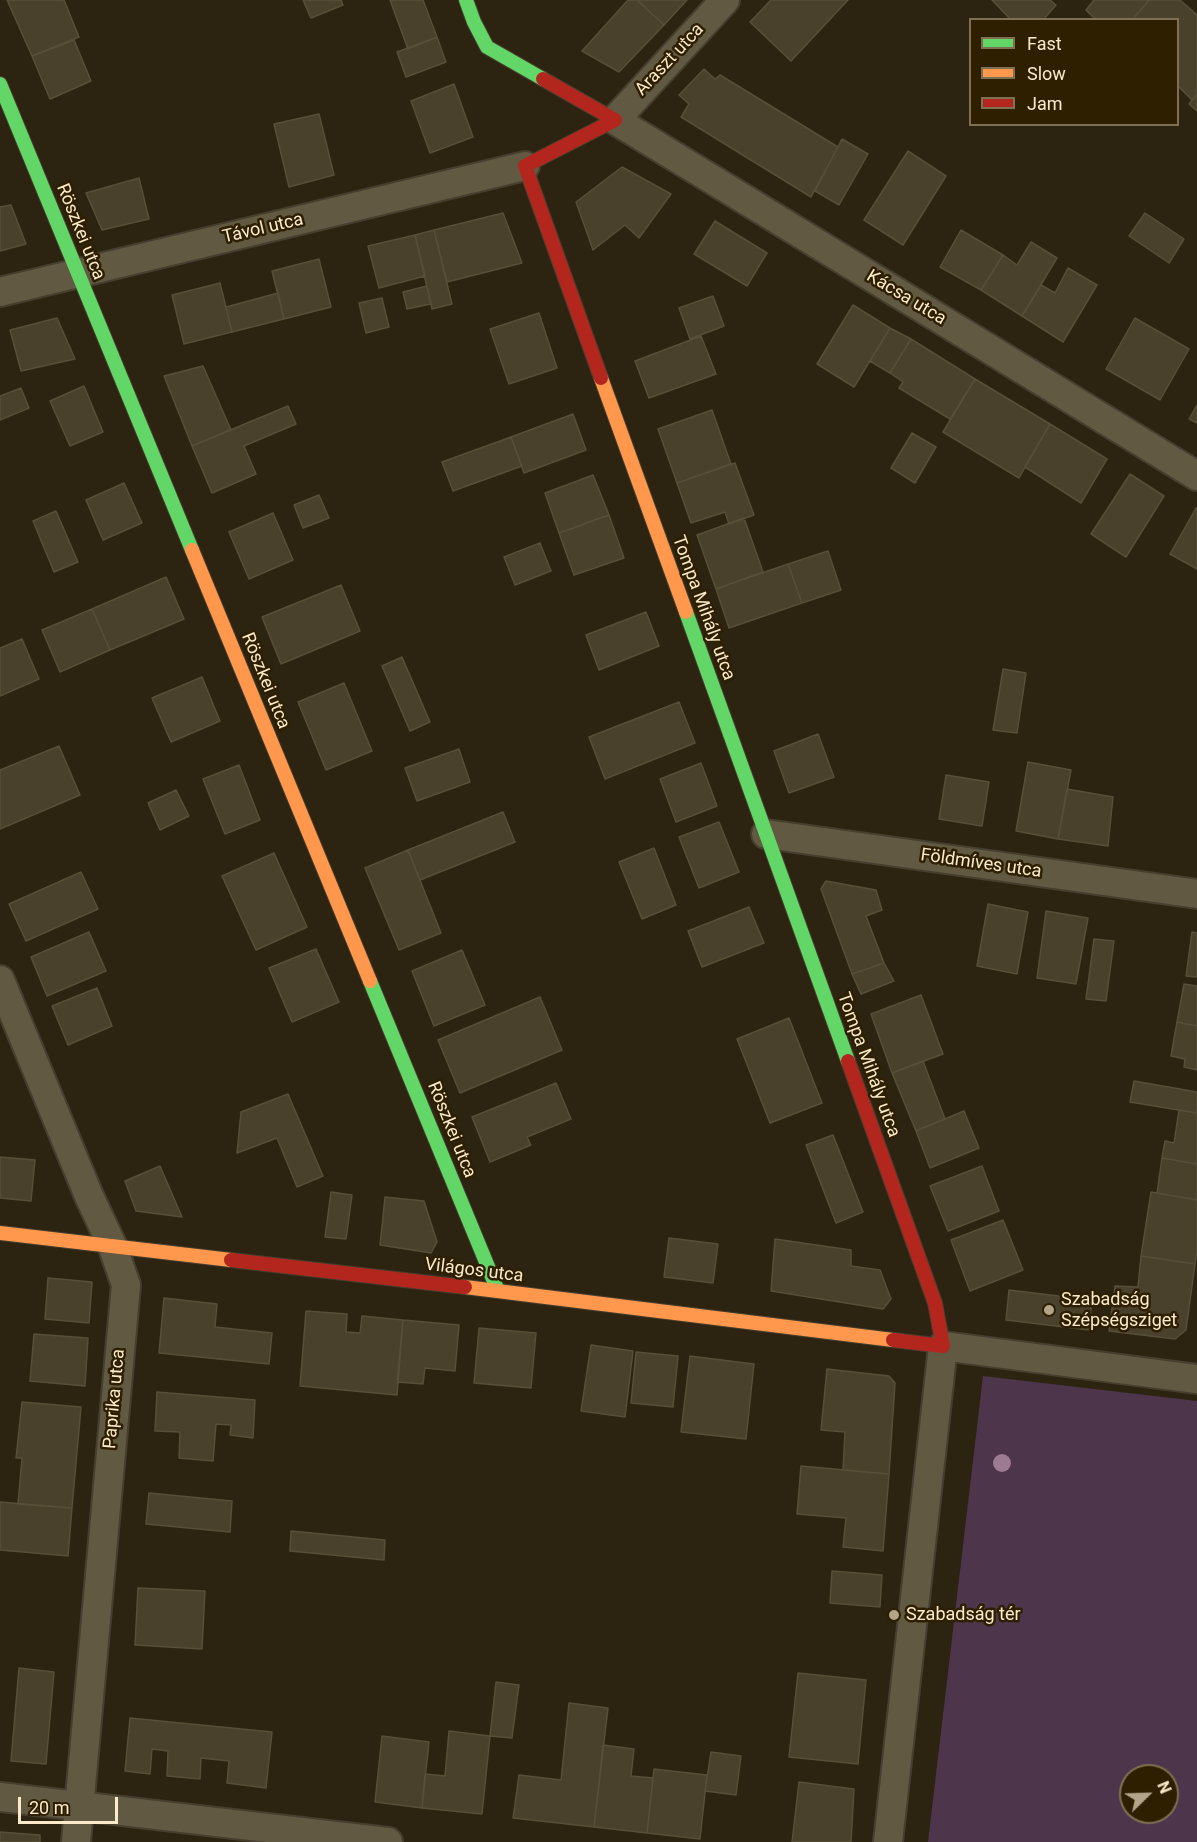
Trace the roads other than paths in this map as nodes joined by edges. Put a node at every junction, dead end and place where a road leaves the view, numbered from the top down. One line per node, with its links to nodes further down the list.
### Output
1 (466, 0): 4 (street)
2 (725, 0): 4 (street, Araszt utca)
3 (0, 84): 6 (street, Röszkei utca)
4 (615, 120): 5 (street); 8 (street, Kácsa utca)
5 (525, 166): 6 (street, Távol utca); 9 (street, Tompa Mihály utca)
6 (78, 273): 7 (street, Távol utca); 14 (street, Röszkei utca)
7 (0, 291)
8 (1197, 476)
9 (766, 834): 10 (street, Földmíves utca); 15 (street, Tompa Mihály utca)
10 (1197, 894)
11 (0, 980): 13 (street, Paprika utca)
12 (0, 1233): 13 (street, Világos utca)
13 (112, 1245): 14 (street, Világos utca); 18 (street, Paprika utca)
14 (498, 1292): 15 (street, Világos utca)
15 (943, 1346): 16 (street); 21 (street)
16 (1197, 1379)
17 (0, 1797): 18 (street)
18 (79, 1806): 19 (street, Paprika utca); 20 (street)
19 (76, 1842)
20 (388, 1842)
21 (888, 1842)

